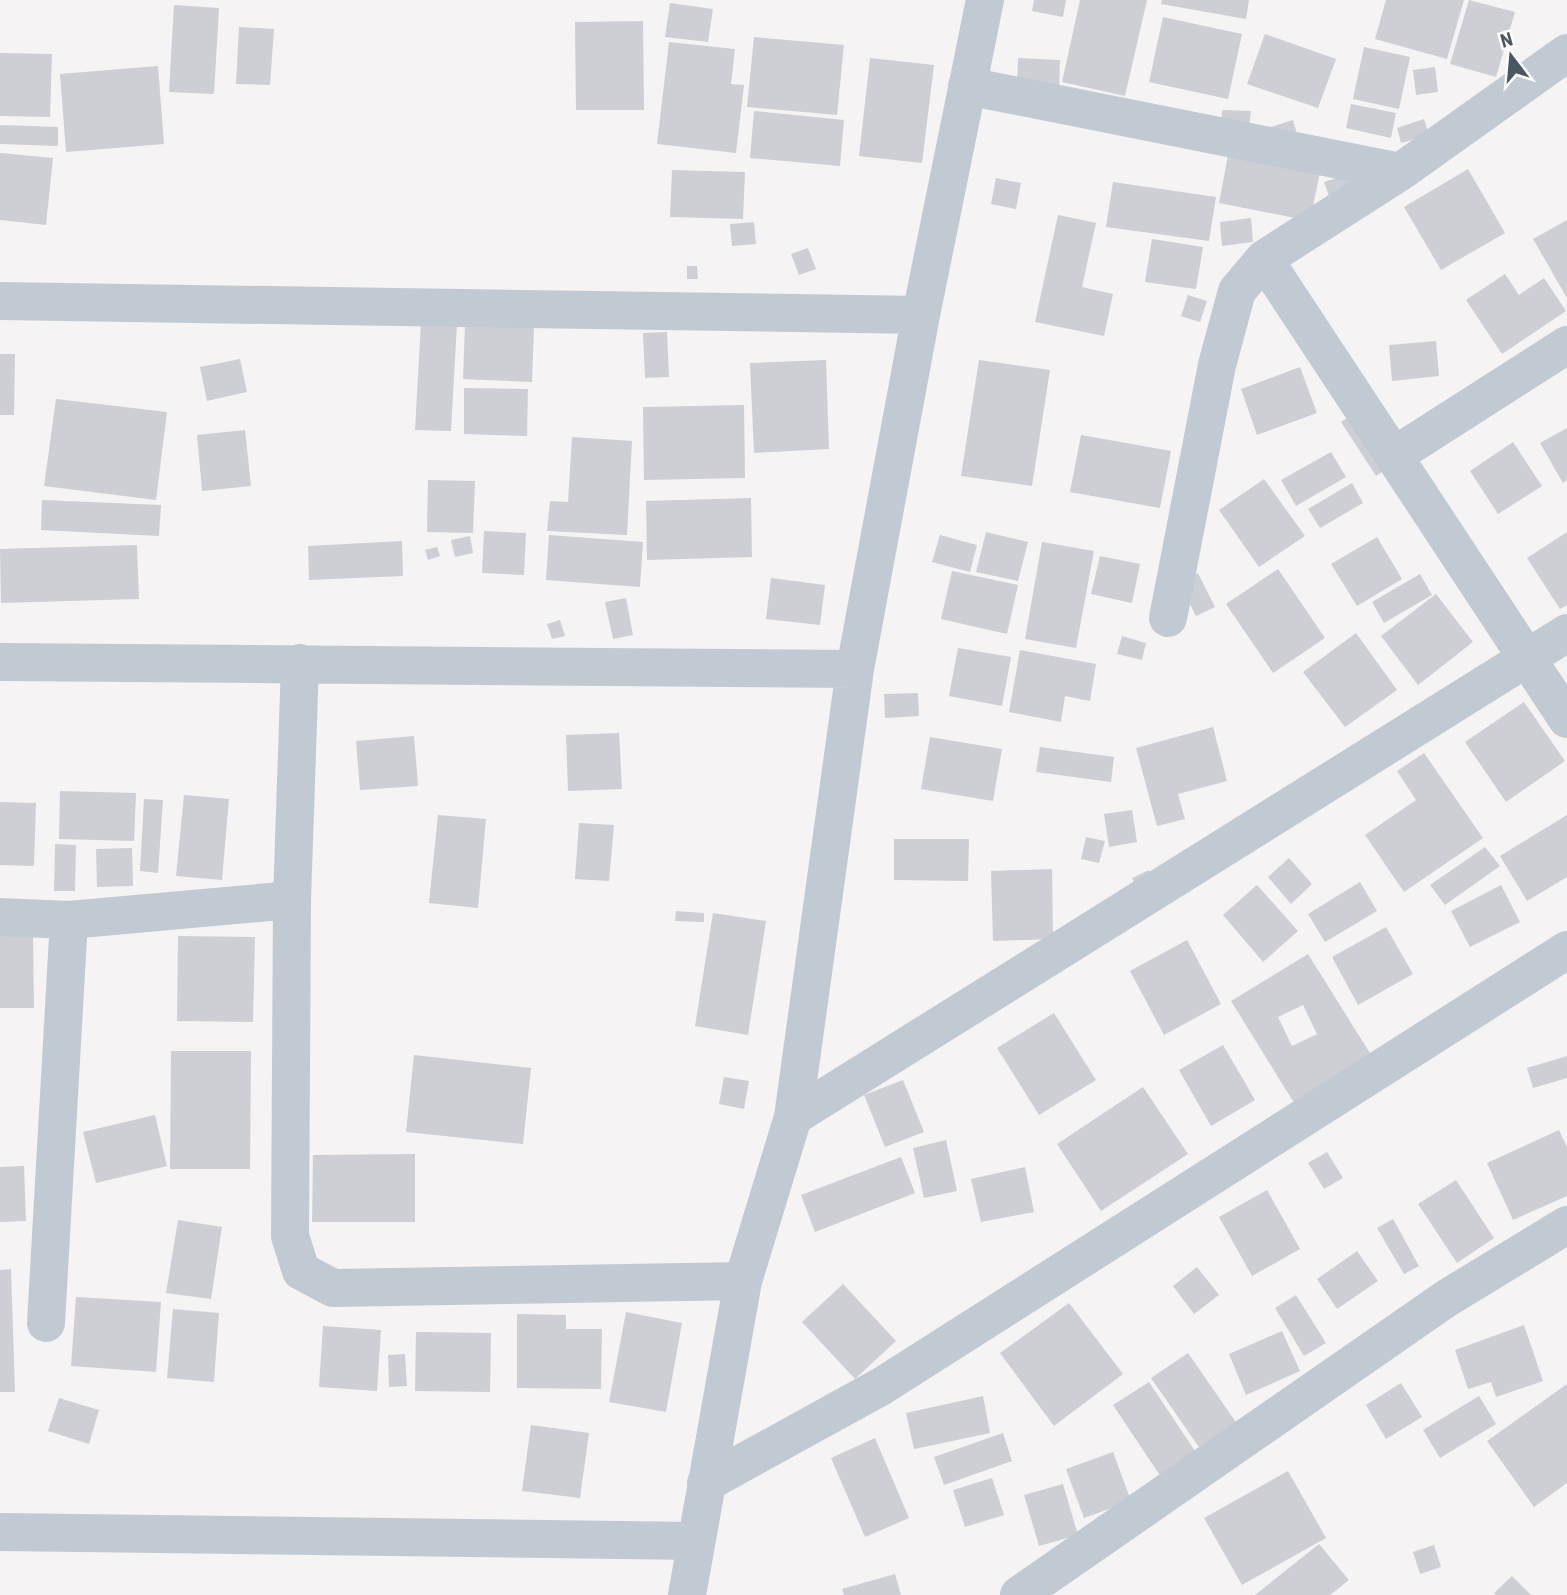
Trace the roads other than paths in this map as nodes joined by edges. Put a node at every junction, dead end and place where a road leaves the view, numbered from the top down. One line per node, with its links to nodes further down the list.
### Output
1 (985, 0): 3 (street)
2 (1567, 52): 4 (street)
3 (967, 86): 4 (street); 7 (street)
4 (1399, 172): 5 (street)
5 (1264, 259): 9 (street); 10 (street)
6 (0, 301): 7 (street)
7 (921, 315): 15 (street)
8 (1567, 345): 9 (street)
9 (1395, 454): 12 (street)
10 (1168, 618)
11 (1567, 633): 12 (street)
12 (1528, 658): 16 (street); 21 (street)
13 (0, 662): 14 (street)
14 (300, 663): 15 (street); 17 (street)
15 (855, 669): 21 (street)
16 (1567, 719)
17 (292, 900): 19 (street); 23 (street)
18 (0, 917): 19 (street)
19 (69, 920): 24 (street)
20 (1567, 950): 25 (street)
21 (793, 1117): 23 (street)
22 (1567, 1225): 29 (street)
23 (743, 1281): 25 (street)
24 (46, 1323)
25 (706, 1483): 27 (street)
26 (0, 1532): 27 (street)
27 (696, 1541): 28 (street)
28 (687, 1595)
29 (1019, 1595)

